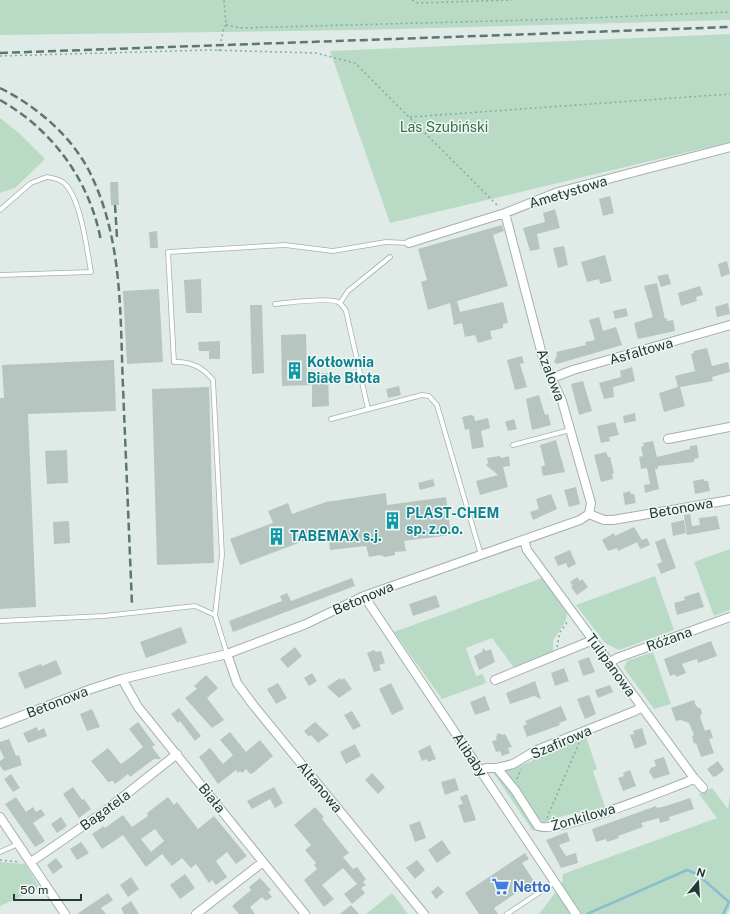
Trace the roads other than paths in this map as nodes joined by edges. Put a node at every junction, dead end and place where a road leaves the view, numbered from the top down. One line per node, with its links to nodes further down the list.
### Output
1 (730, 147): 3 (street, Ametystowa)
2 (0, 210): 6 (lane)
3 (505, 213): 4 (street, Ametystowa); 10 (street, Azalowa)
4 (409, 243): 22 (lane)
5 (390, 257): 7 (lane)
6 (0, 275)
7 (340, 303): 8 (lane); 11 (lane)
8 (274, 304)
9 (730, 325): 10 (street, Asfaltowa)
10 (552, 378): 14 (street, Azalowa)
11 (368, 409): 12 (lane); 20 (lane)
12 (331, 419)
13 (730, 427): 15 (street)
14 (570, 430): 16 (lane); 18 (street, Azalowa)
15 (668, 439)
16 (513, 445)
17 (730, 500): 18 (street, Betonowa)
18 (589, 514): 19 (street, Betonowa)
19 (524, 540): 20 (street, Betonowa); 25 (street, Tulipanowa)
20 (481, 555): 21 (street, Betonowa)
21 (364, 596): 26 (street, Betonowa); 34 (street, Alibaby)
22 (215, 615): 24 (lane); 26 (lane)
23 (730, 618): 27 (street, Różana)
24 (0, 621)
25 (593, 640): 27 (street, Tulipanowa); 29 (street)
26 (227, 654): 28 (street, Betonowa); 46 (street, Altanowa)
27 (609, 663): 30 (street, Tulipanowa)
28 (122, 679): 31 (street, Betonowa); 32 (street, Biała)
29 (494, 680)
30 (642, 707): 33 (street, Szafirowa); 35 (street, Tulipanowa)
31 (0, 724)
32 (177, 754): 40 (street, Bagatela); 41 (street, Biała)
33 (496, 768): 34 (street, Szafirowa); 35 (street, Żonkilowa)
34 (481, 771): 42 (street, Alibaby)
35 (694, 778): 36 (street, Tulipanowa)
36 (703, 788)
37 (0, 817): 38 (street)
38 (18, 843): 39 (lane); 40 (street)
39 (0, 852)
40 (28, 862): 43 (street)
41 (263, 862): 44 (street); 45 (street, Biała)
42 (555, 882): 47 (lane); 48 (street, Alibaby)
43 (65, 914)
44 (196, 914)
45 (305, 914)
46 (424, 914)
47 (507, 914)
48 (576, 914)

